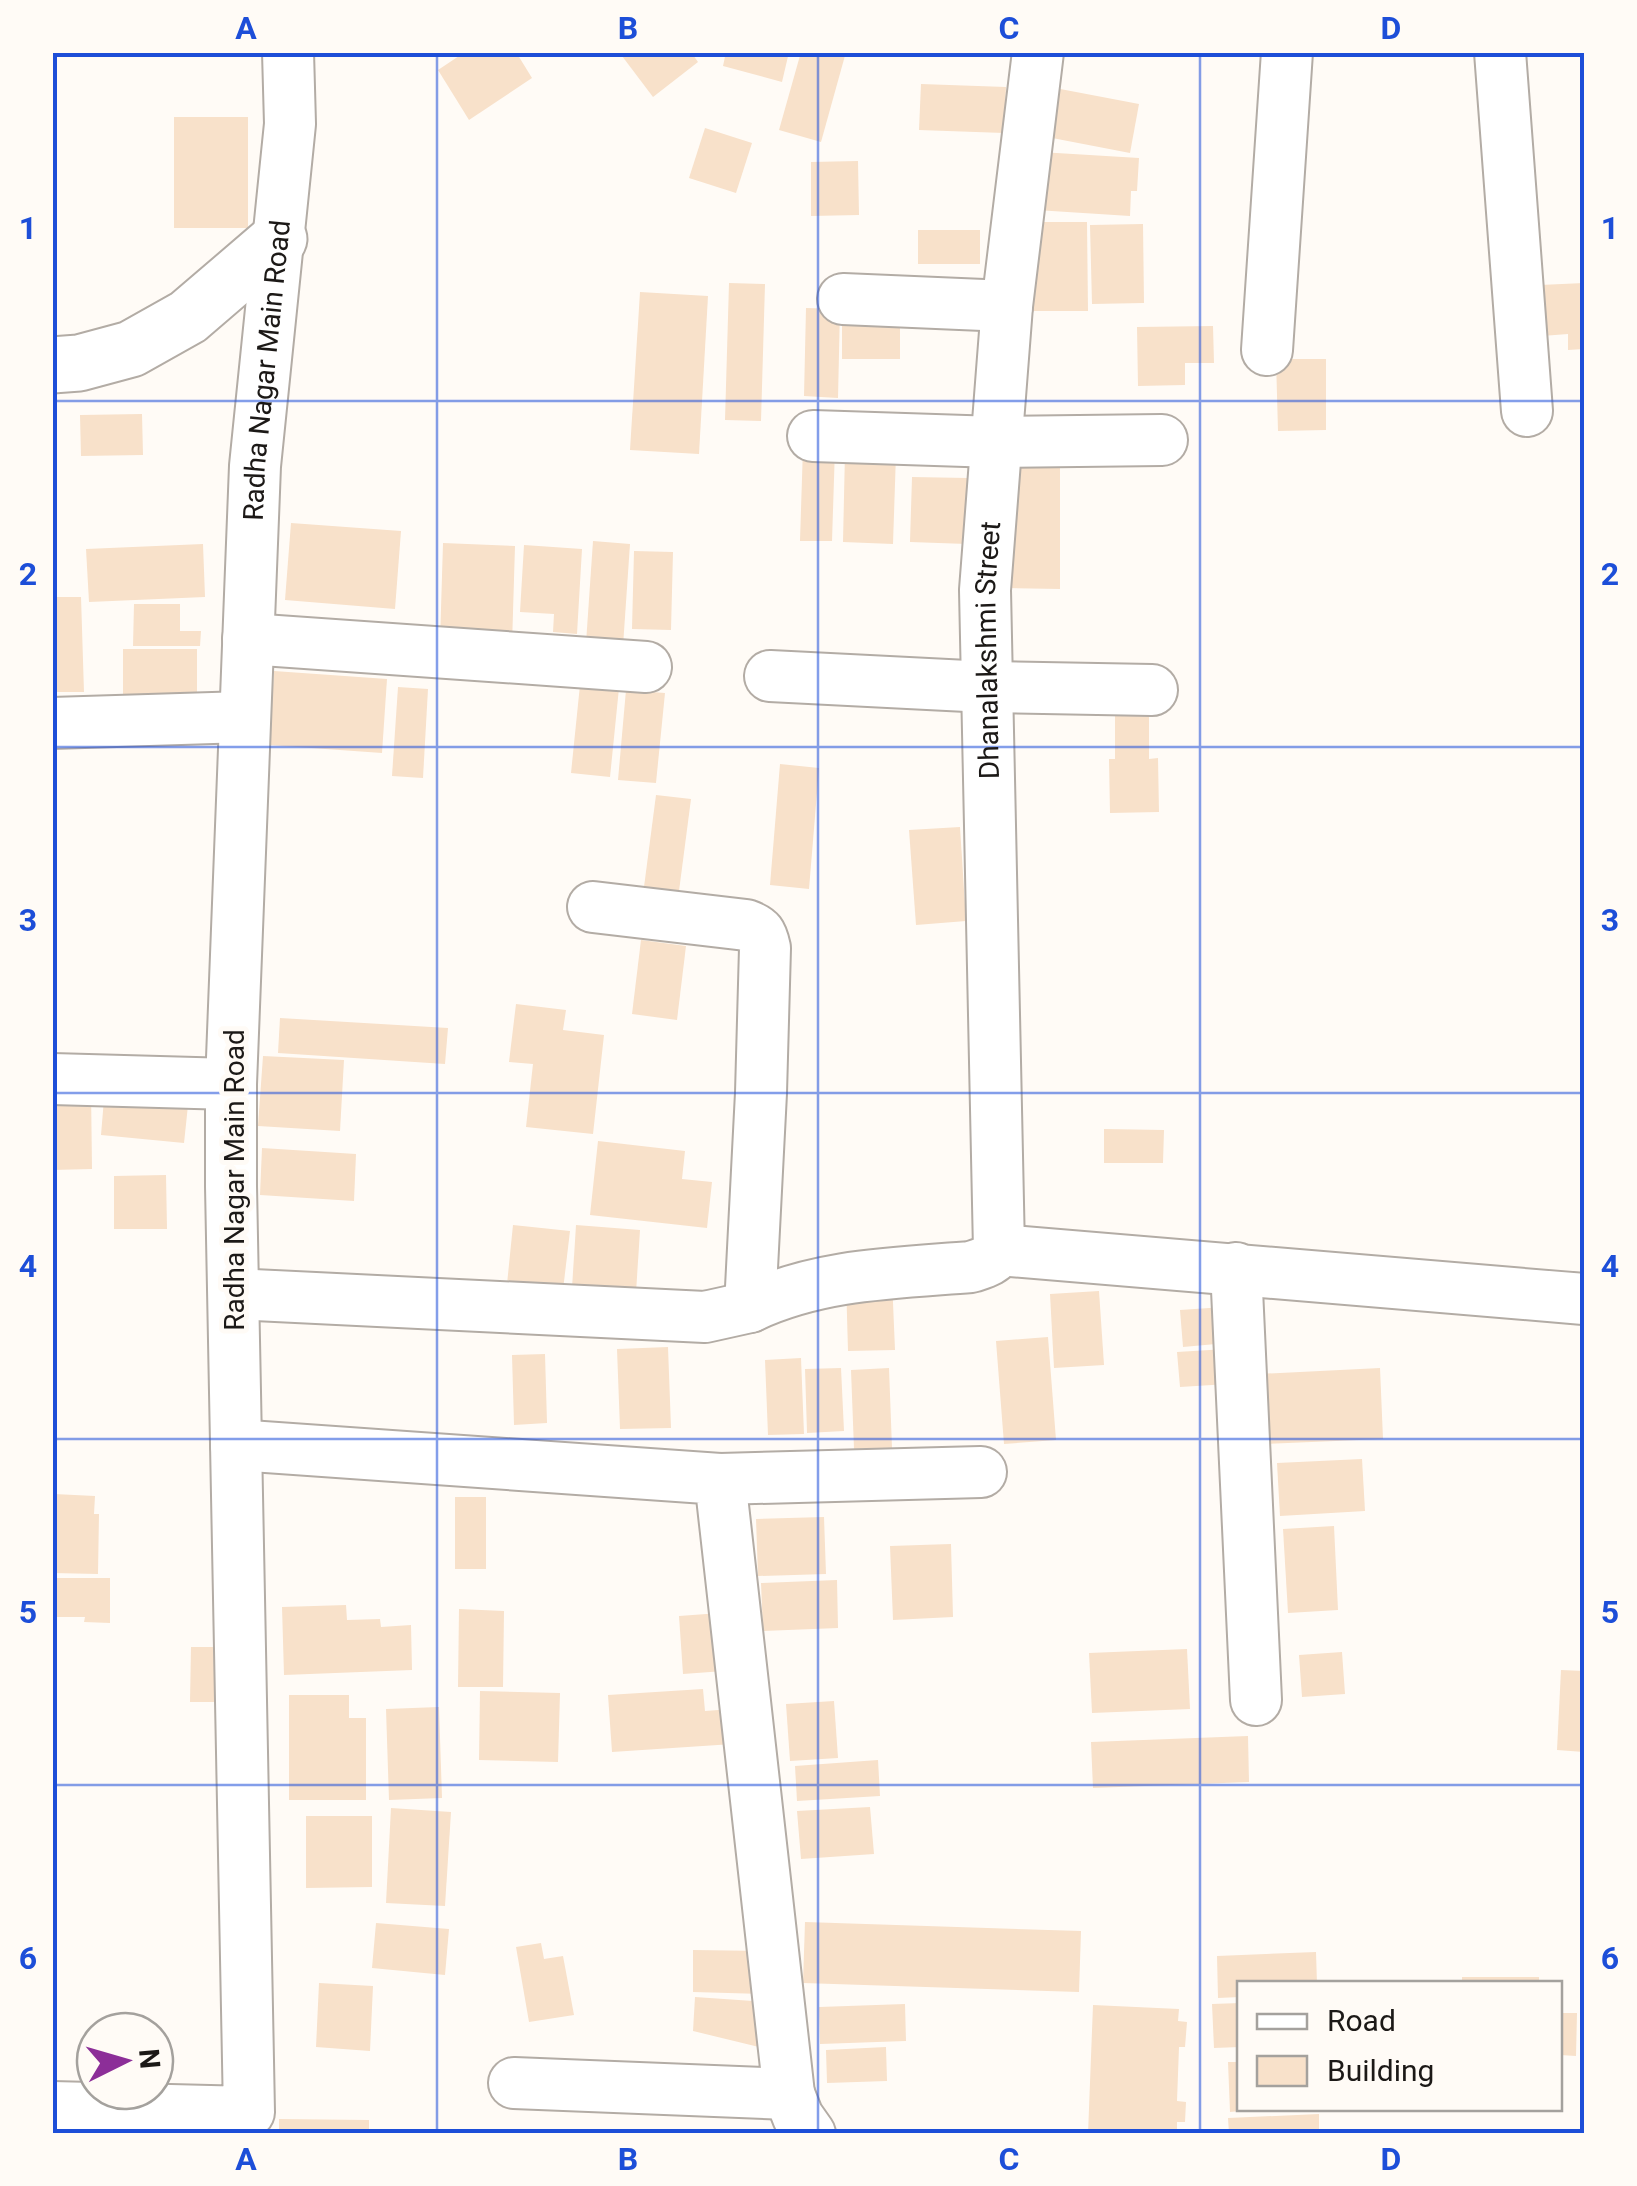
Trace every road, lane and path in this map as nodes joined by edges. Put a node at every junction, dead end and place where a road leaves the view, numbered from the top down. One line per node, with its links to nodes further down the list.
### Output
1 (288, 52): 5 (street, Radha Nagar Main Road)
2 (1038, 52): 7 (street, Dhanalakshmi Street)
3 (1286, 52): 8 (street)
4 (1500, 52): 10 (street)
5 (279, 239): 9 (street); 14 (street, Radha Nagar Main Road)
6 (843, 299): 7 (street)
7 (1007, 306): 13 (street, Dhanalakshmi Street)
8 (1267, 350)
9 (52, 366)
10 (1527, 411)
11 (812, 436): 13 (street)
12 (1162, 440): 13 (street)
13 (996, 442): 17 (street, Dhanalakshmi Street)
14 (248, 639): 15 (street); 19 (street, Radha Nagar Main Road)
15 (646, 667)
16 (770, 676): 17 (street)
17 (988, 687): 18 (street); 24 (street, Dhanalakshmi Street)
18 (1152, 690)
19 (246, 718): 20 (street); 23 (street, Radha Nagar Main Road)
20 (52, 723)
21 (593, 907): 28 (street)
22 (52, 1078): 23 (street)
23 (231, 1084): 26 (street, Radha Nagar Main Road)
24 (998, 1250): 25 (street); 28 (street)
25 (1236, 1268): 27 (street); 32 (street)
26 (234, 1294): 28 (street); 29 (street, Radha Nagar Main Road)
27 (1584, 1300)
28 (750, 1307)
29 (236, 1445): 31 (street); 36 (street, Radha Nagar Main Road)
30 (981, 1472): 31 (street)
31 (720, 1479): 35 (street)
32 (1256, 1700)
33 (514, 2084): 35 (street)
34 (52, 2107): 36 (street, Radha Nagar Main Road)
35 (800, 2114)
36 (249, 2123)

